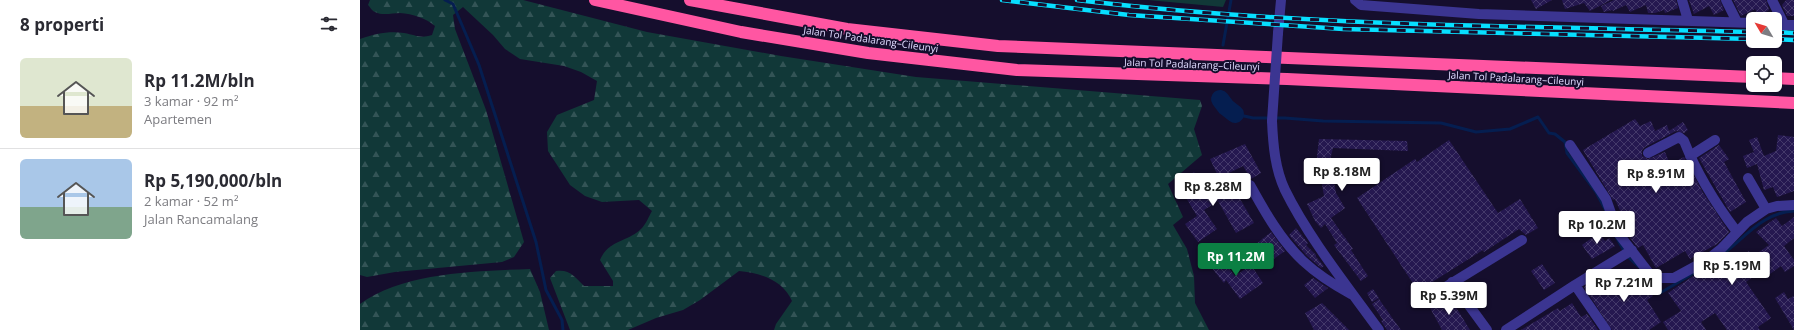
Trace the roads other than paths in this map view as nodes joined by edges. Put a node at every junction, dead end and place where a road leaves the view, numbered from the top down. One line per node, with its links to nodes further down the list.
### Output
1 (595, 0): 15 (highway, Jalan Tol Padalarang–Cileunyi)
2 (690, 0): 12 (highway, Jalan Tol Padalarang–Cileunyi)
3 (1281, 0): 30 (street, bridge)
4 (1355, 0): 8 (street)
5 (1682, 0): 8 (street)
6 (1726, 0): 9 (street)
7 (1772, 0): 11 (street)
8 (1688, 20): 9 (street)
9 (1737, 22): 10 (street)
10 (1746, 23)
11 (1790, 25)
12 (1746, 77)
13 (1782, 78): 14 (highway)
14 (1794, 79)
15 (1794, 103)
16 (1715, 140): 19 (street)
17 (1570, 145): 26 (street)
18 (1648, 153): 19 (street)
19 (1690, 156): 24 (street)
20 (1748, 178): 23 (street)
21 (1250, 185): 30 (street)
22 (1794, 205): 23 (street)
23 (1766, 209): 24 (street)
24 (1737, 232): 26 (street)
25 (1522, 240): 27 (street)
26 (1628, 253): 28 (street)
27 (1452, 282): 29 (street); 32 (street)
28 (1575, 285): 33 (street); 34 (street)
29 (1438, 291)
30 (1355, 297): 31 (street)
31 (1378, 330)
32 (1487, 330)
33 (1506, 330)
34 (1606, 330)

